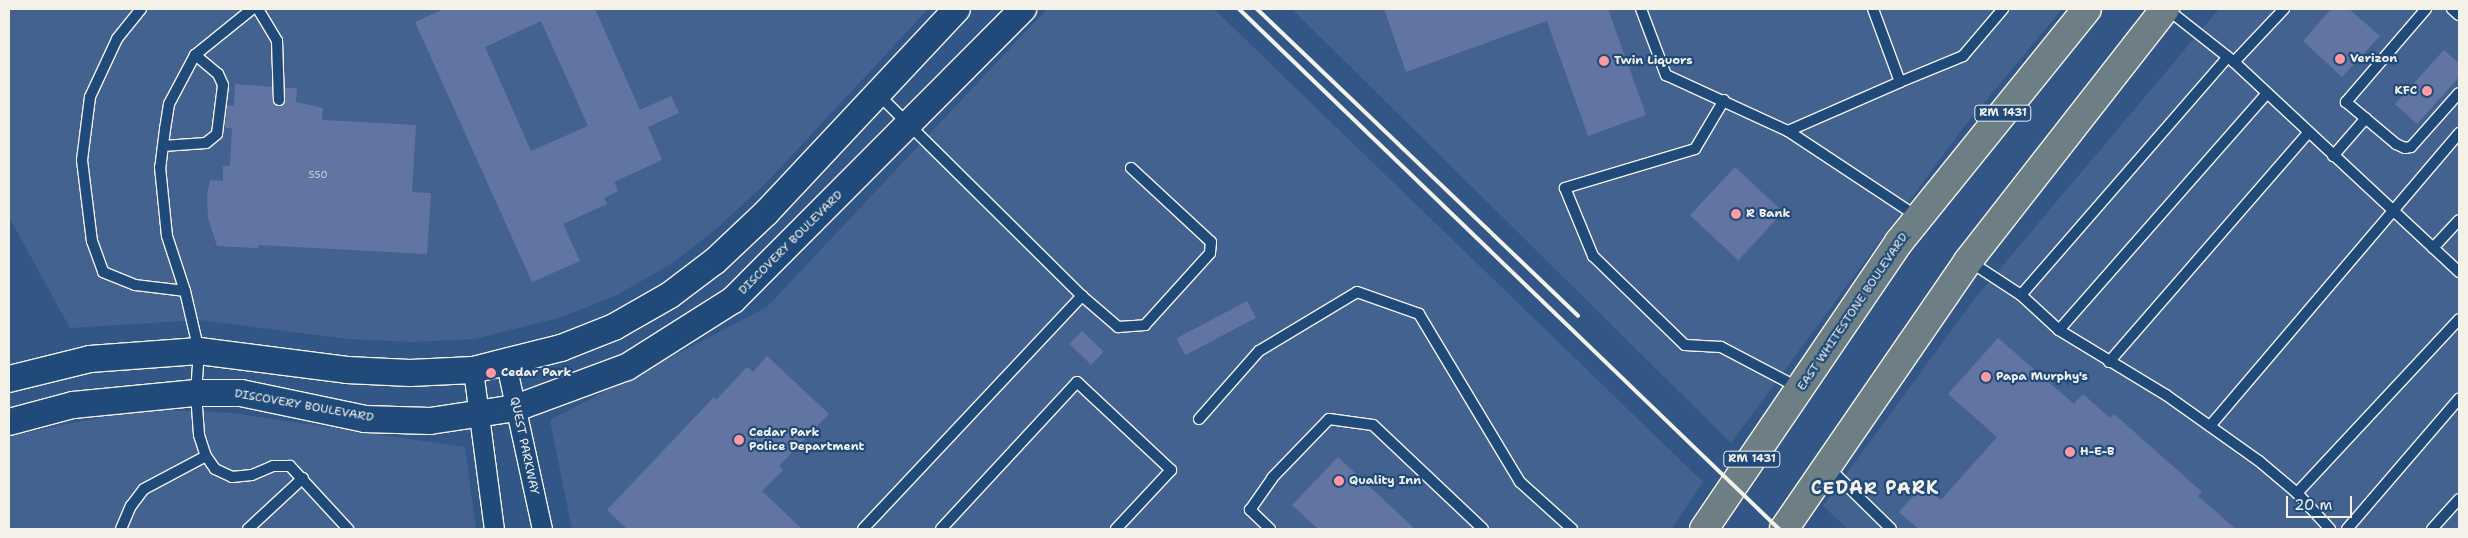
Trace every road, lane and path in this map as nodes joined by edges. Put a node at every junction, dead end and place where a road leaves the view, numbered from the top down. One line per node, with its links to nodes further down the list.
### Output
1 (141, 9): 37 (lane)
2 (252, 9): 15 (lane)
3 (258, 9): 21 (lane)
4 (957, 9): 18 (street)
5 (1022, 9): 24 (street, DISCOVERY BOULEVARD)
6 (1641, 9): 22 (lane)
7 (1873, 9): 17 (lane)
8 (2003, 9): 17 (lane)
9 (2087, 9): 32 (main road, EAST WHITESTONE BOULEVARD / RM 1431)
10 (2166, 9): 16 (lane); 35 (main road)
11 (2284, 9): 16 (lane)
12 (2426, 9): 23 (lane)
13 (2452, 9): 14 (lane)
14 (2459, 15)
15 (196, 56): 28 (lane); 28 (lane)
16 (2231, 60): 20 (lane); 38 (lane)
17 (1900, 82): 25 (lane)
18 (876, 92): 24 (lane); 44 (street)
19 (2459, 92): 23 (lane)
20 (2267, 93): 26 (lane); 41 (lane)
21 (279, 100)
22 (1724, 100): 25 (lane); 47 (lane)
23 (2366, 118): 29 (lane)
24 (908, 123): 39 (lane); 50 (street, DISCOVERY BOULEVARD)
25 (1788, 131): 32 (lane)
26 (2308, 132): 29 (lane); 43 (lane)
27 (2459, 133): 31 (lane)
28 (163, 146): 37 (lane)
29 (2333, 156): 31 (lane)
30 (1131, 168): 39 (lane)
31 (2393, 211): 34 (lane); 54 (lane)
32 (1919, 218): 47 (main road, EAST WHITESTONE BOULEVARD / RM 1431)
33 (2459, 220): 34 (lane)
34 (2433, 248): 36 (lane)
35 (1968, 261): 38 (lane); 56 (main road)
36 (2459, 272)
37 (185, 291): 42 (lane)
38 (2020, 295): 41 (lane)
39 (1082, 296): 65 (lane)
40 (2459, 319): 58 (lane)
41 (2059, 330): 43 (lane)
42 (199, 351): 45 (street); 46 (street); 48 (lane)
43 (2110, 362): 54 (lane)
44 (506, 364): 45 (street); 50 (street, QUEST PARKWAY)
45 (473, 370): 51 (street)
46 (9, 379)
47 (1800, 389): 71 (main road, EAST WHITESTONE BOULEVARD / RM 1431)
48 (196, 393): 51 (street, DISCOVERY BOULEVARD); 53 (street, DISCOVERY BOULEVARD); 55 (lane)
49 (2459, 399): 75 (lane)
50 (516, 408): 51 (street, DISCOVERY BOULEVARD); 64 (street, QUEST PARKWAY)
51 (477, 416): 63 (street)
52 (1199, 419): 70 (lane)
53 (9, 422)
54 (2210, 426): 58 (lane)
55 (206, 456): 57 (lane); 60 (lane)
56 (1828, 468): 72 (main road); 73 (lane)
57 (303, 478): 61 (lane); 62 (lane)
58 (2297, 493): 74 (lane)
59 (2459, 499): 76 (lane)
60 (121, 529)
61 (248, 529)
62 (348, 529)
63 (494, 529)
64 (542, 529)
65 (863, 529)
66 (941, 529): 67 (lane)
67 (1116, 529)
68 (1270, 529): 69 (lane)
69 (1483, 529)
70 (1572, 529)
71 (1704, 529)
72 (1784, 529)
73 (1891, 529)
74 (2330, 529)
75 (2347, 529)
76 (2432, 529)

